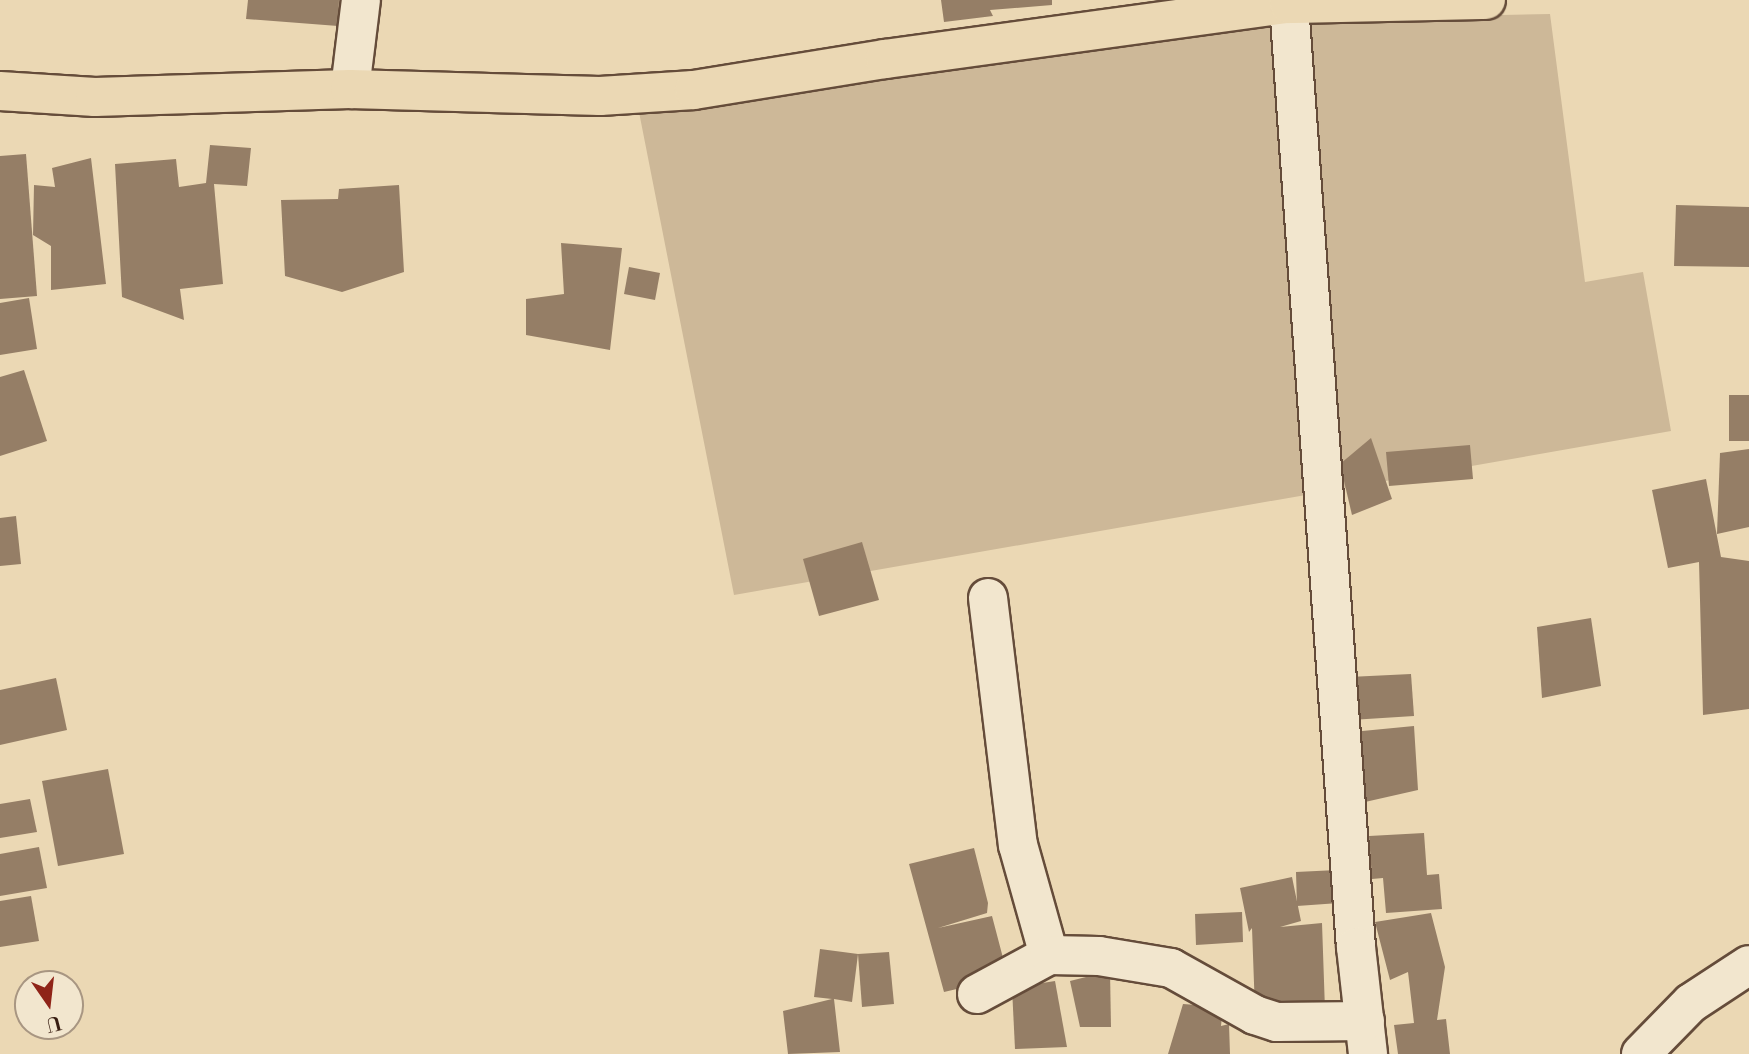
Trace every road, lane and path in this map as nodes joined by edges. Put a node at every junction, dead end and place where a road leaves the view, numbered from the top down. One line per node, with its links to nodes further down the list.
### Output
1 (360, 0): 4 (street)
2 (1486, 0): 3 (main road)
3 (1289, 4): 4 (main road); 10 (street)
4 (350, 89): 5 (main road)
5 (0, 91)
6 (988, 598): 7 (street)
7 (1049, 955): 9 (street); 10 (street)
8 (1749, 965): 11 (street)
9 (977, 993)
10 (1366, 1038)
11 (1640, 1054)

